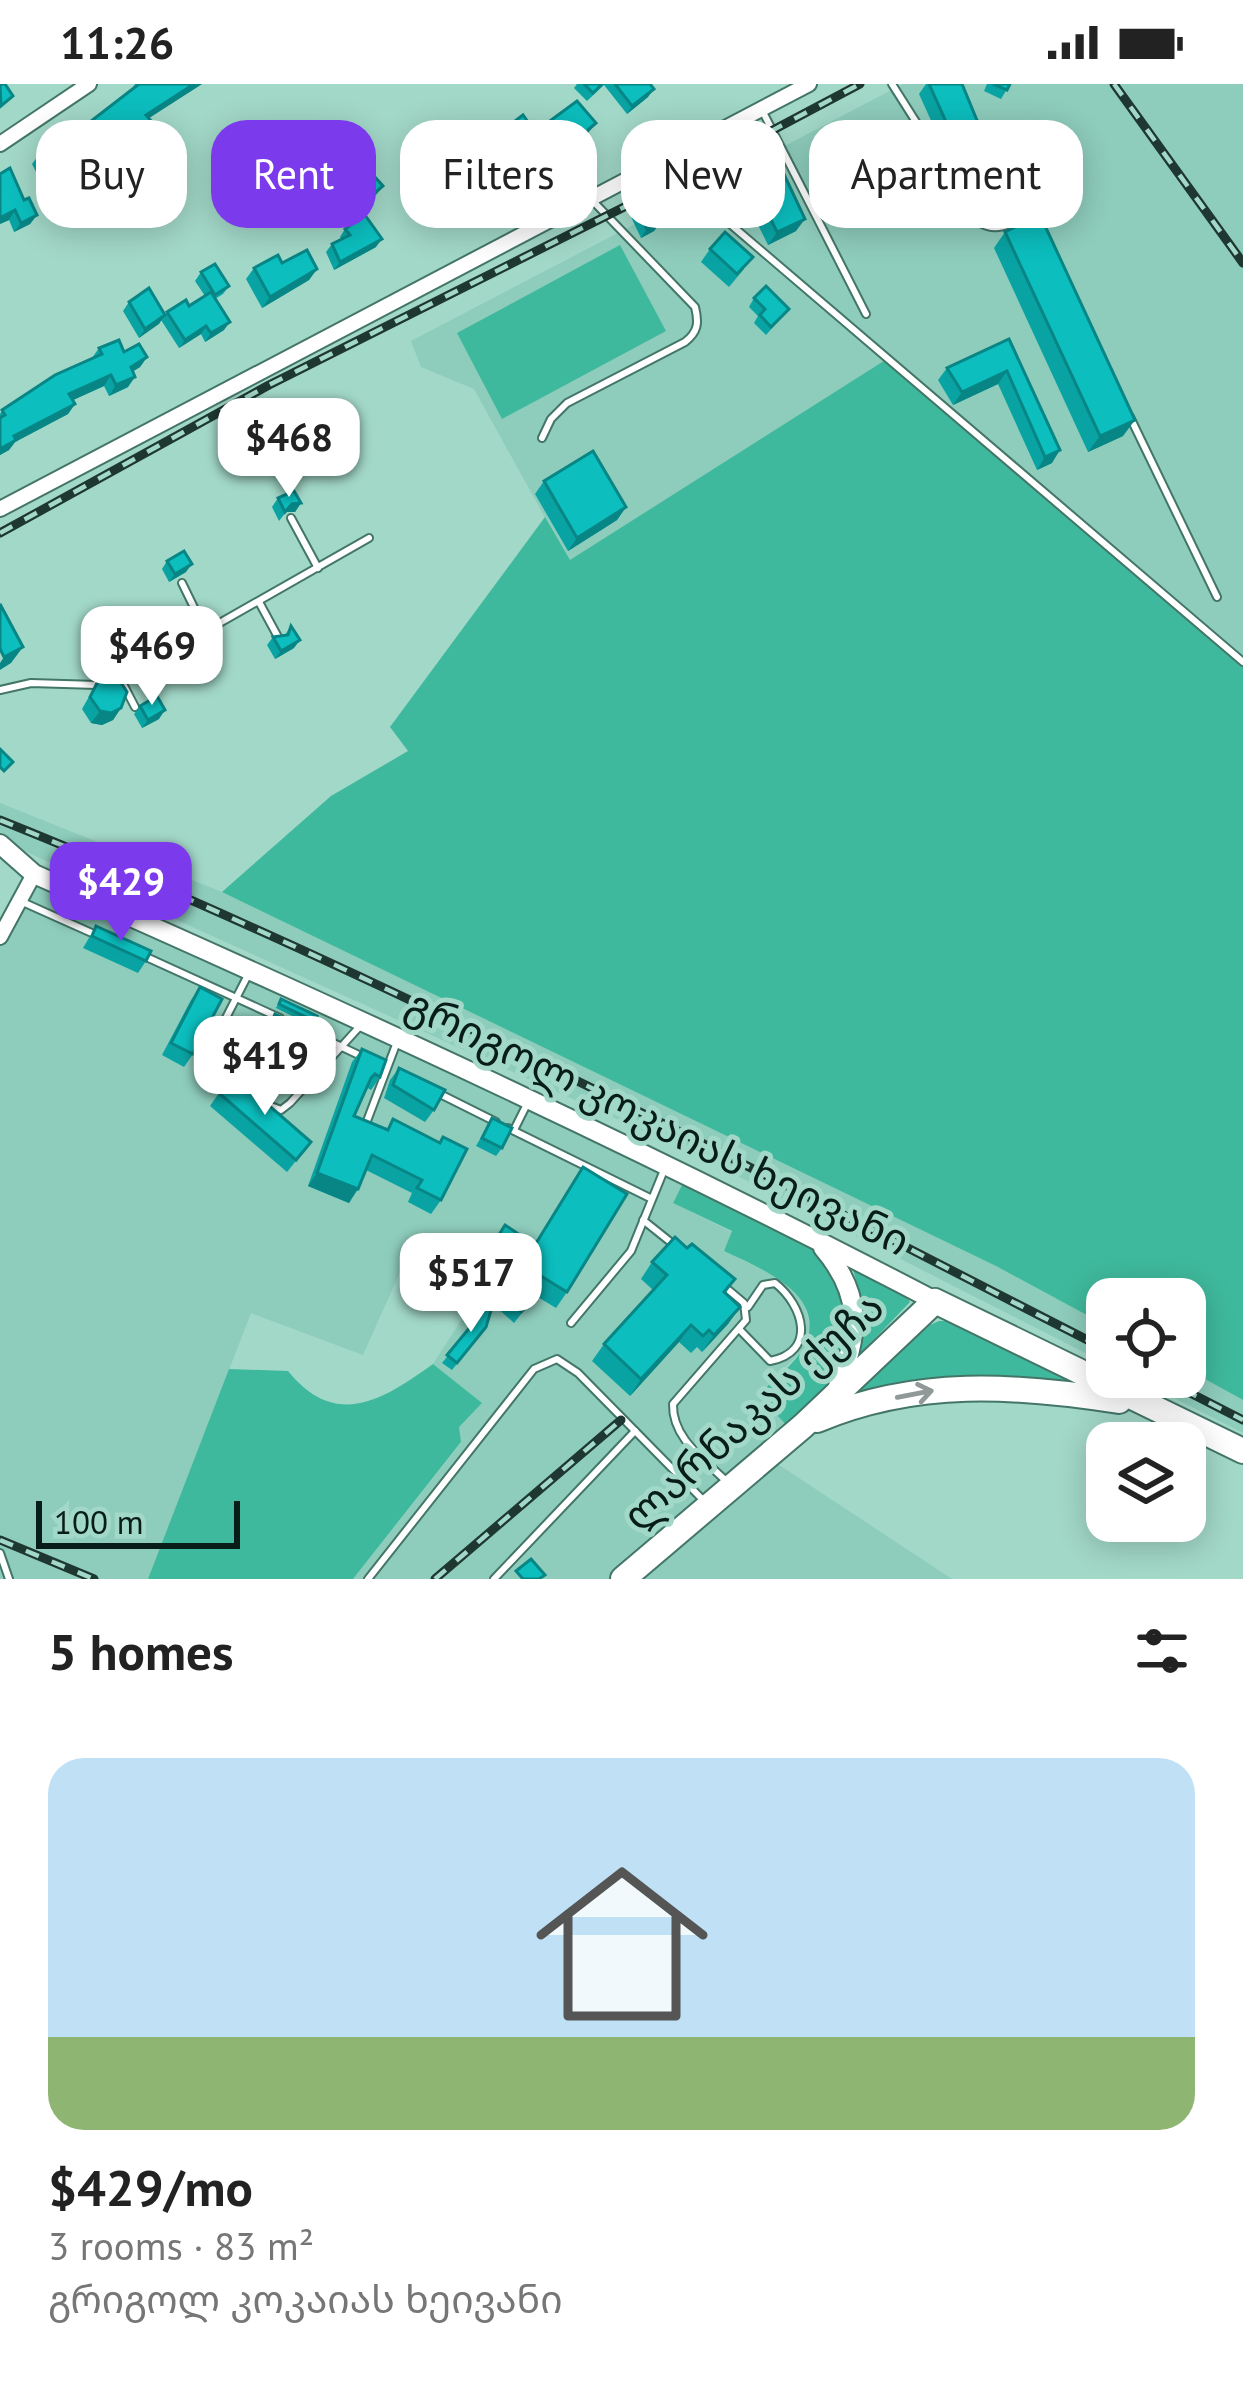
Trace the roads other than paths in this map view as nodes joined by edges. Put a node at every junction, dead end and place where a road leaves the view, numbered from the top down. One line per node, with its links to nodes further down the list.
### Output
1 (89, 84): 7 (street)
2 (808, 84): 4 (street)
3 (892, 84): 6 (lane)
4 (761, 109): 5 (street); 13 (lane)
5 (740, 120)
6 (915, 120)
7 (0, 144)
8 (597, 205): 15 (lane)
9 (533, 228): 16 (street)
10 (734, 228): 25 (lane)
11 (1039, 228): 12 (lane)
12 (1041, 233)
13 (866, 314)
14 (1124, 404): 21 (lane)
15 (542, 438)
16 (0, 509)
17 (290, 518): 19 (lane)
18 (369, 538): 19 (lane)
19 (318, 568): 22 (lane)
20 (182, 584): 23 (lane)
21 (1216, 597)
22 (259, 602): 23 (lane); 24 (lane)
23 (206, 632): 26 (lane)
24 (278, 638)
25 (1243, 662)
26 (121, 680): 27 (lane); 28 (lane)
27 (0, 690)
28 (135, 707)
29 (0, 844): 30 (main road, გრიგოლ კოკაიას ხეივანი)
30 (34, 874): 31 (street); 35 (main road, გრიგოლ კოკაიას ხეივანი)
31 (18, 900): 32 (street); 33 (lane)
32 (0, 937)
33 (105, 939)
34 (127, 949): 36 (lane)
35 (250, 970): 36 (lane); 37 (main road, გრიგოლ კოკაიას ხეივანი)
36 (236, 997): 39 (lane); 42 (lane)
37 (364, 1022): 38 (main road, გრიგოლ კოკაიას ხეივანი); 39 (lane)
38 (398, 1038): 40 (lane); 43 (main road, გრიგოლ კოკაიას ხეივანი)
39 (342, 1048): 40 (lane); 44 (lane)
40 (386, 1068): 45 (lane)
41 (428, 1089): 46 (lane)
42 (250, 1092)
43 (528, 1101): 46 (lane); 47 (main road, გრიგოლ კოკაიას ხეივანი)
44 (268, 1105)
45 (367, 1120)
46 (513, 1130): 48 (lane)
47 (665, 1166): 48 (lane); 50 (main road, გრიგოლ კოკაიას ხეივანი)
48 (650, 1198): 49 (lane)
49 (643, 1220): 51 (lane); 55 (lane)
50 (817, 1240): 53 (main road, გრიგოლ კოკაიას ხეივანი); 57 (main road)
51 (676, 1248)
52 (710, 1275): 54 (lane)
53 (934, 1301): 57 (highway, ლარნაკას ქუჩა); 58 (highway, გრიგოლ კოკაიას ხეივანი)
54 (746, 1309): 56 (lane); 56 (lane)
55 (571, 1323)
56 (739, 1329): 62 (lane)
57 (834, 1396): 59 (highway, ლარნაკას ქუჩა)
58 (1145, 1405): 59 (highway, one-way to 58); 61 (highway, გრიგოლ კოკაიას ხეივანი)
59 (803, 1426): 62 (highway, ლარნაკას ქუჩა)
60 (635, 1432): 63 (lane); 64 (lane); 68 (lane)
61 (1243, 1450)
62 (731, 1487): 63 (highway, ლარნაკას ქუჩა)
63 (709, 1506): 70 (highway, ლარნაკას ქუჩა)
64 (521, 1551): 66 (lane); 69 (lane)
65 (0, 1553): 67 (lane)
66 (533, 1565)
67 (9, 1579)
68 (368, 1579)
69 (494, 1579)
70 (623, 1579)

